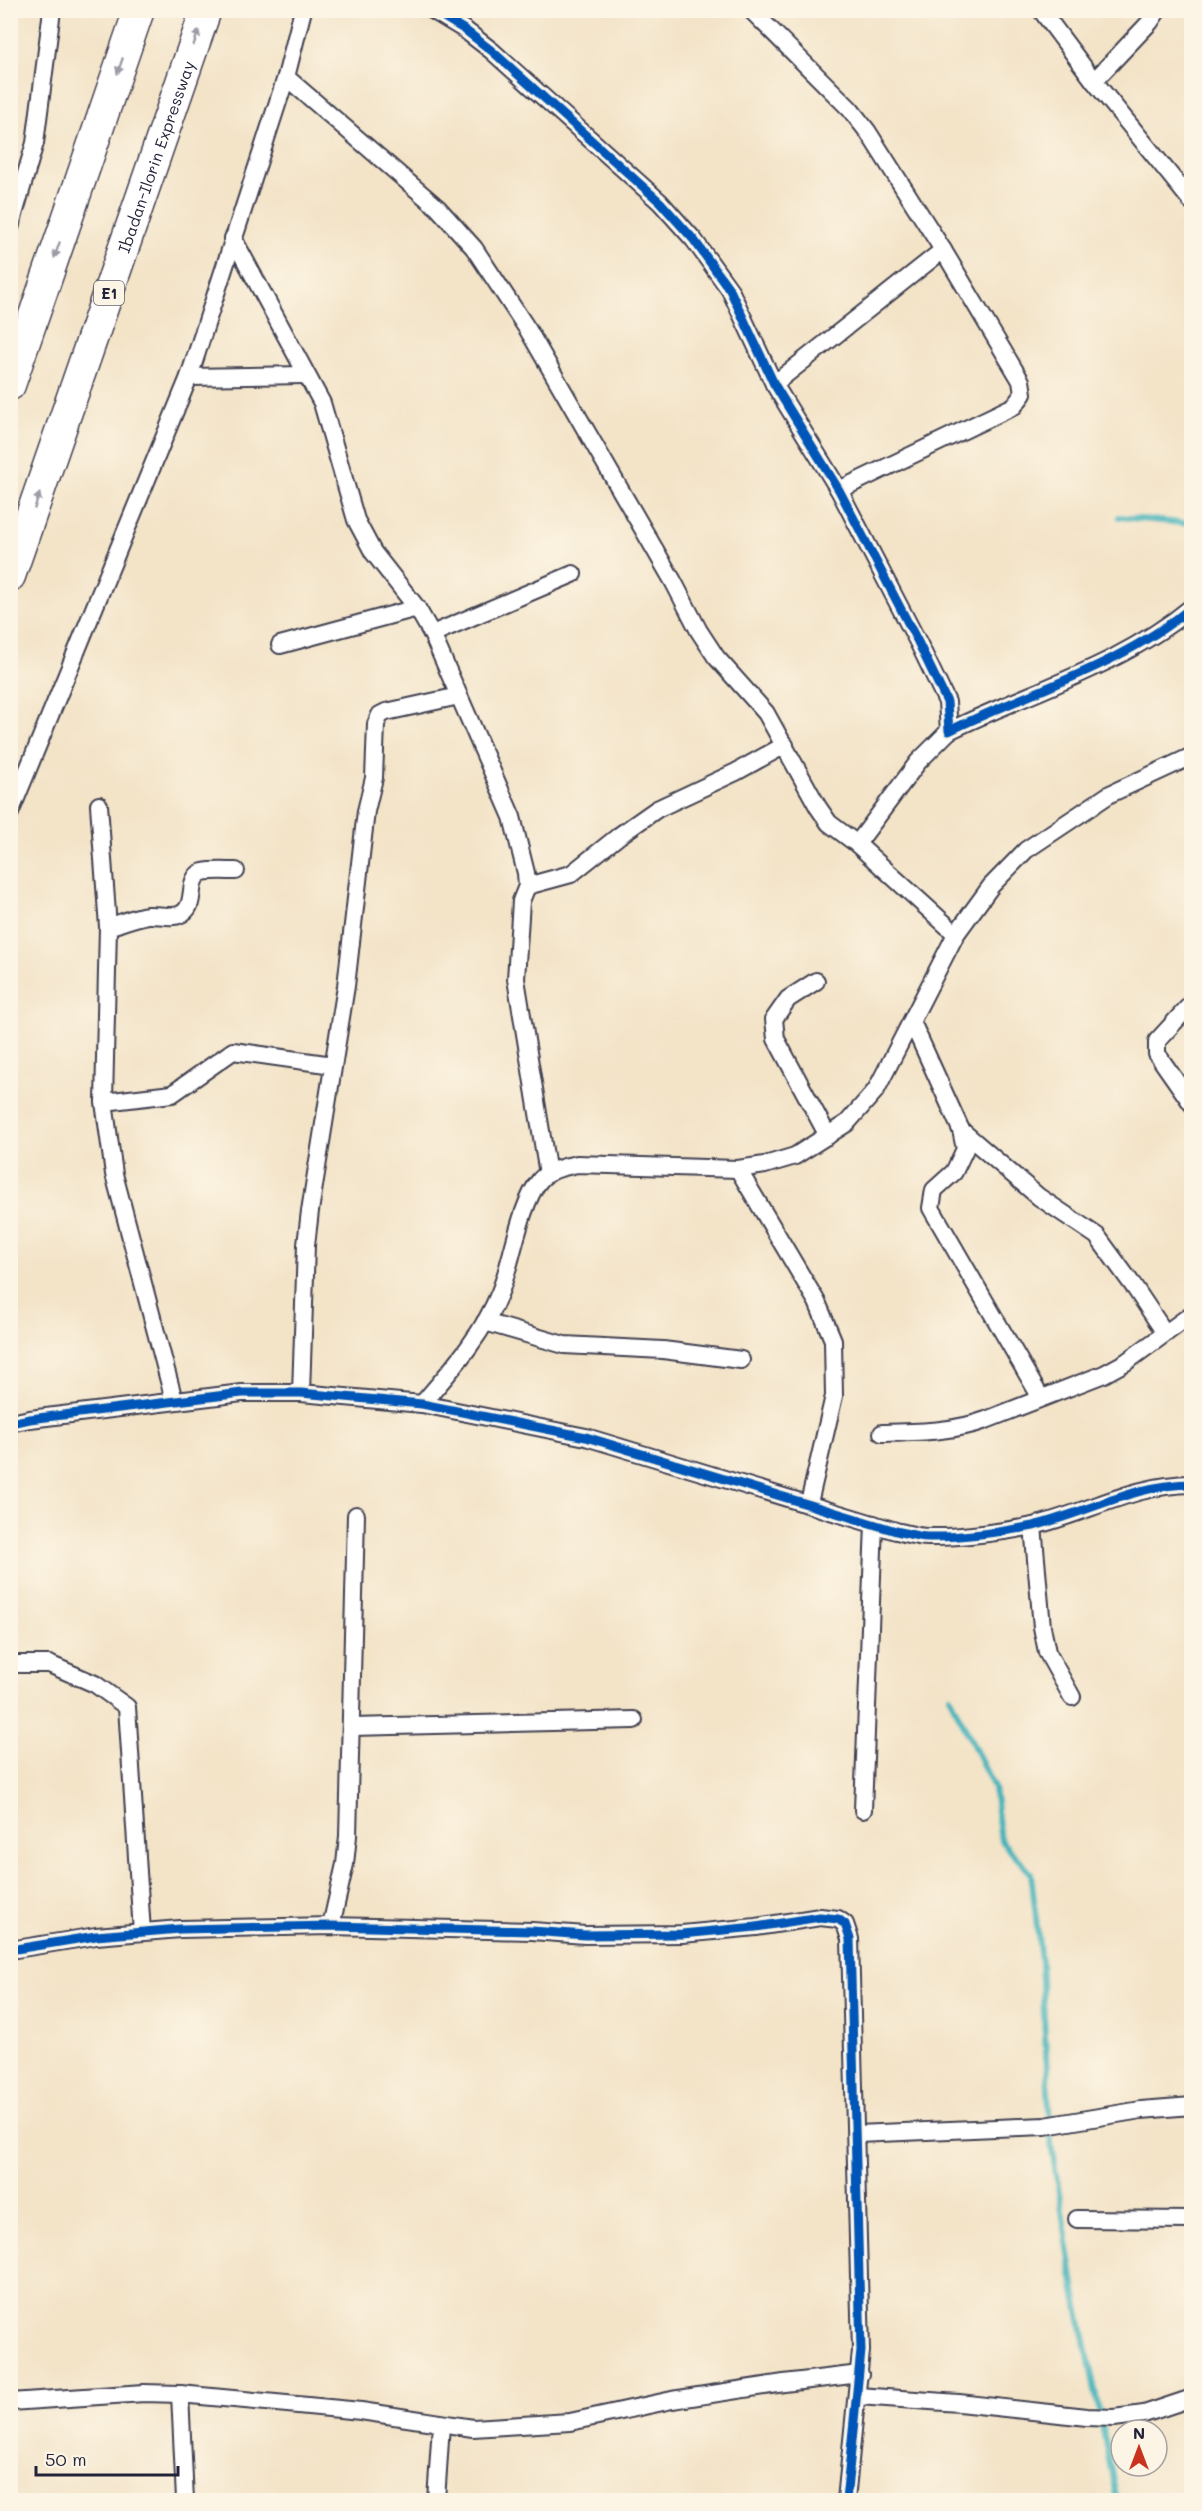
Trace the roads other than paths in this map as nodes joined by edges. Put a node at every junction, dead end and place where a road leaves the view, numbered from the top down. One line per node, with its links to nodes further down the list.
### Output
1 (52, 10): 12 (street)
2 (139, 10): 18 (highway, one-way to 18)
3 (206, 10): 21 (highway, Ibadan-Ilorin Expressway / E1, one-way to 3)
4 (432, 10): 17 (street)
5 (750, 10): 14 (street)
6 (1041, 10): 10 (street)
7 (1158, 10): 10 (street)
8 (304, 12): 9 (street)
9 (286, 77): 13 (street); 28 (street)
10 (1094, 81): 11 (street)
11 (1191, 202)
12 (10, 228)
13 (233, 238): 15 (street); 16 (street)
14 (944, 250): 17 (street); 19 (street)
15 (305, 375): 16 (street); 23 (street)
16 (189, 377): 31 (street)
17 (774, 384): 19 (street)
18 (10, 385)
19 (839, 490): 27 (street)
20 (573, 574): 24 (street)
21 (10, 576)
22 (1191, 607): 27 (street)
23 (417, 608): 24 (street); 25 (street)
24 (432, 634): 26 (street)
25 (280, 645)
26 (459, 696): 34 (street); 40 (street)
27 (950, 731): 32 (street)
28 (785, 745): 32 (street); 34 (street)
29 (1191, 756): 36 (street)
30 (99, 805): 35 (street)
31 (10, 813)
32 (857, 844): 36 (street)
33 (236, 871): 35 (street)
34 (526, 886): 46 (street)
35 (108, 927): 41 (street)
36 (956, 933): 39 (street)
37 (816, 981): 44 (street)
38 (1191, 1003): 42 (street)
39 (912, 1022): 43 (street); 44 (street)
40 (333, 1065): 41 (street); 51 (street)
41 (104, 1102): 53 (street)
42 (1191, 1104)
43 (961, 1130): 49 (street); 52 (street)
44 (828, 1136): 45 (street)
45 (738, 1169): 46 (street); 58 (street)
46 (548, 1174): 48 (street)
47 (1191, 1314): 49 (street)
48 (485, 1322): 50 (street); 54 (street)
49 (1165, 1333): 52 (street)
50 (741, 1360)
51 (301, 1393): 53 (street); 54 (street)
52 (1041, 1398): 56 (street)
53 (174, 1400): 55 (street)
54 (422, 1404): 58 (street)
55 (10, 1424)
56 (882, 1433)
57 (1191, 1484): 61 (street)
58 (808, 1503): 60 (street)
59 (356, 1515): 65 (street)
60 (873, 1524): 61 (street); 66 (street)
61 (1033, 1526): 63 (street)
62 (10, 1664): 68 (street)
63 (1072, 1697)
64 (634, 1720): 65 (street)
65 (352, 1727): 67 (street)
66 (864, 1810)
67 (331, 1926): 68 (street); 71 (street)
68 (142, 1932): 69 (street)
69 (10, 1950)
70 (1191, 2106): 71 (street)
71 (856, 2134): 74 (street)
72 (1077, 2219): 73 (street)
73 (1191, 2220)
74 (860, 2374): 76 (street); 79 (street)
75 (180, 2394): 78 (street); 79 (street); 80 (street)
76 (858, 2396): 77 (street); 82 (street)
77 (1191, 2398)
78 (10, 2402)
79 (441, 2425): 81 (street)
80 (185, 2500)
81 (436, 2500)
82 (846, 2500)

